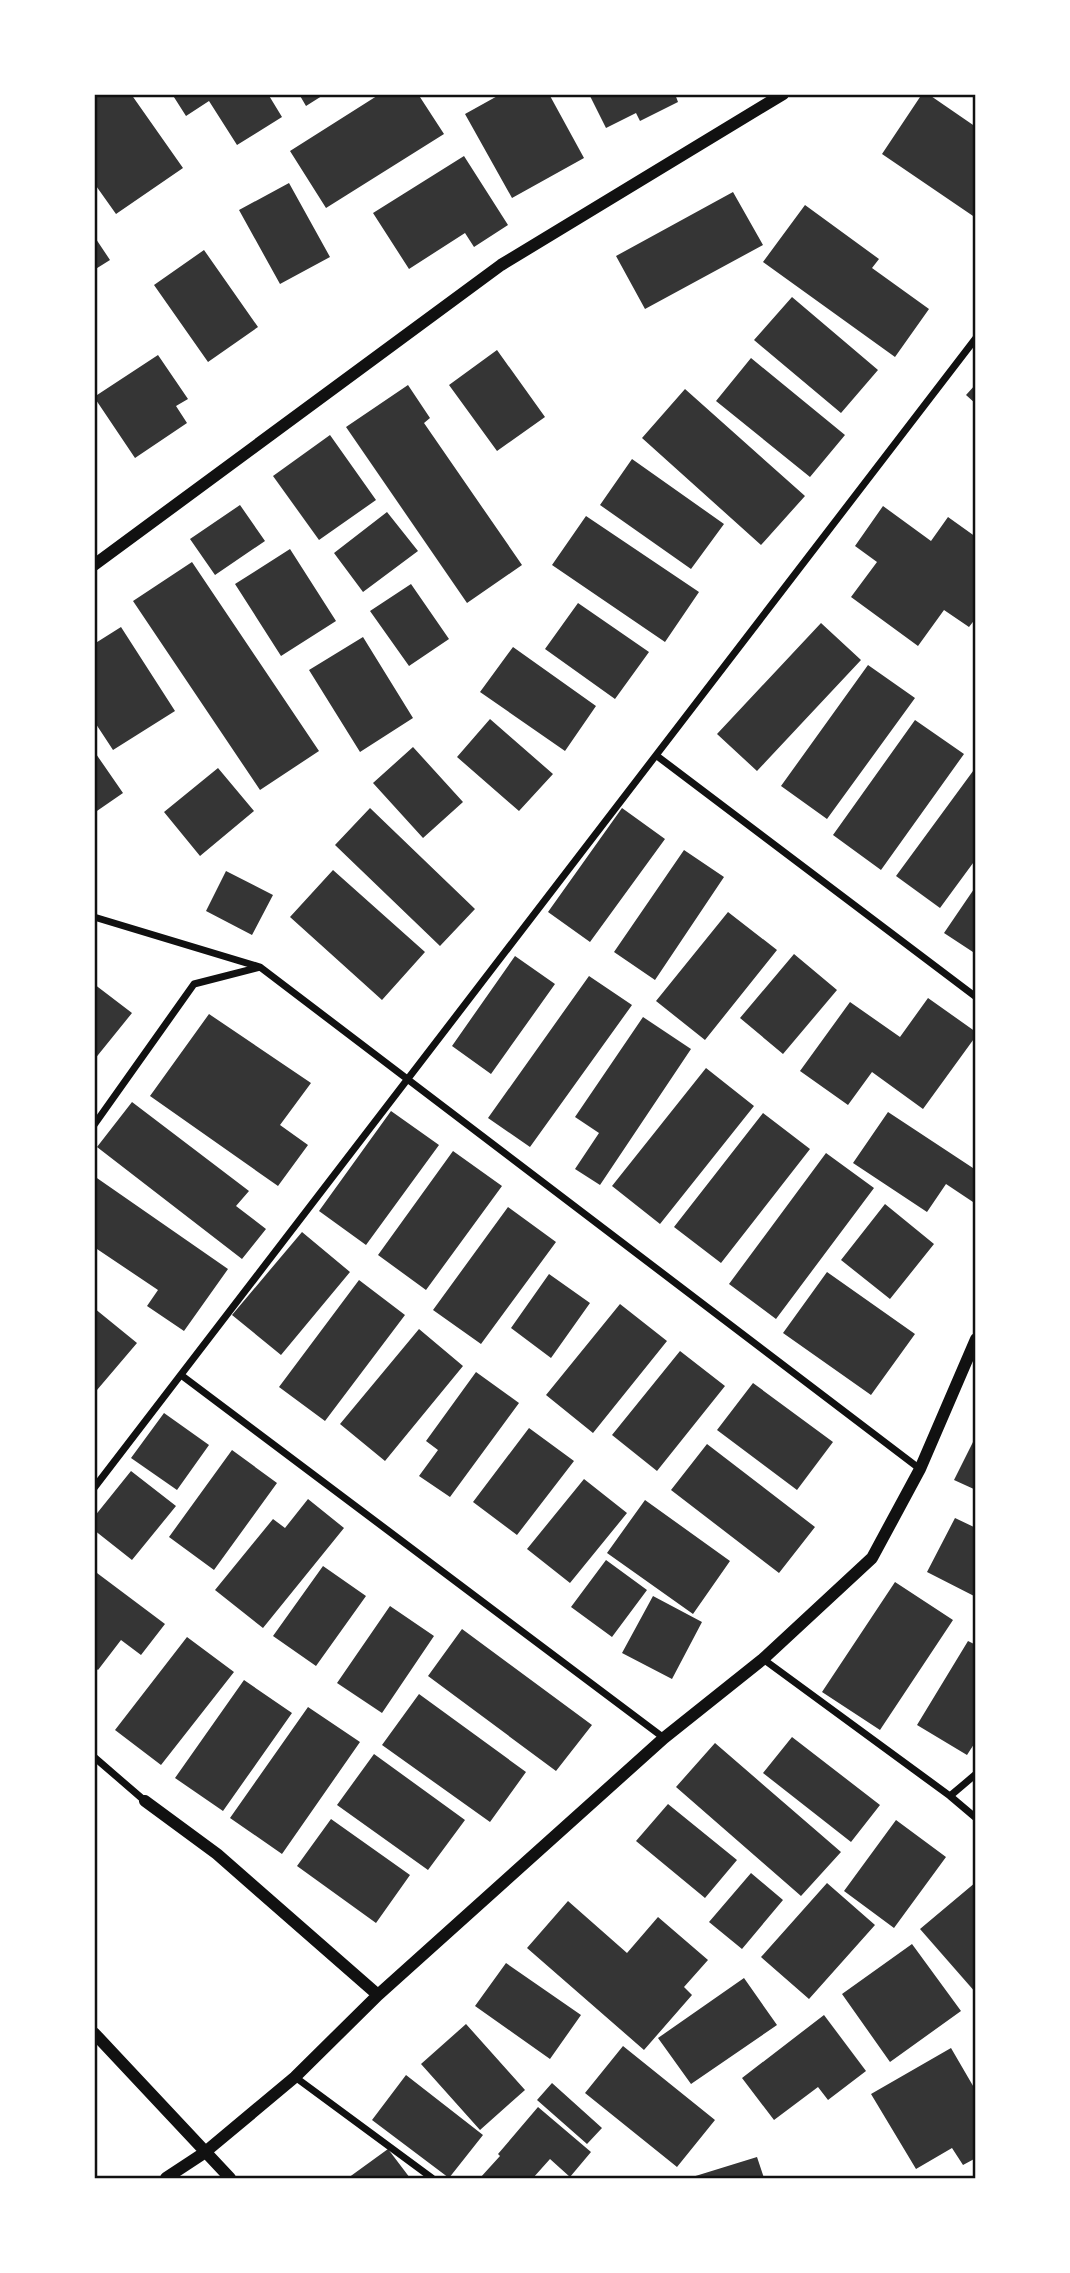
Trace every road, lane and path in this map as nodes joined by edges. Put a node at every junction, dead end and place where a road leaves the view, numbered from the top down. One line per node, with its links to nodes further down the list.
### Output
1 (783, 94): 3 (street)
2 (975, 338): 4 (street)
3 (94, 565)
4 (657, 756): 7 (street); 8 (street)
5 (94, 917): 6 (street)
6 (260, 967): 8 (street); 9 (street)
7 (975, 997)
8 (409, 1080): 11 (street); 12 (street)
9 (94, 1125)
10 (975, 1339): 12 (street)
11 (181, 1375): 13 (street); 15 (street)
12 (920, 1469): 14 (street)
13 (94, 1488)
14 (763, 1660): 15 (street); 18 (street)
15 (664, 1738): 21 (street)
16 (94, 1757): 19 (street)
17 (975, 1774): 18 (street)
18 (950, 1796): 20 (street)
19 (145, 1801): 21 (street)
20 (975, 1818)
21 (378, 1995): 23 (street)
22 (94, 2032): 24 (street)
23 (295, 2077): 24 (street); 27 (street)
24 (204, 2153): 25 (street); 26 (street)
25 (166, 2179)
26 (230, 2179)
27 (432, 2179)

